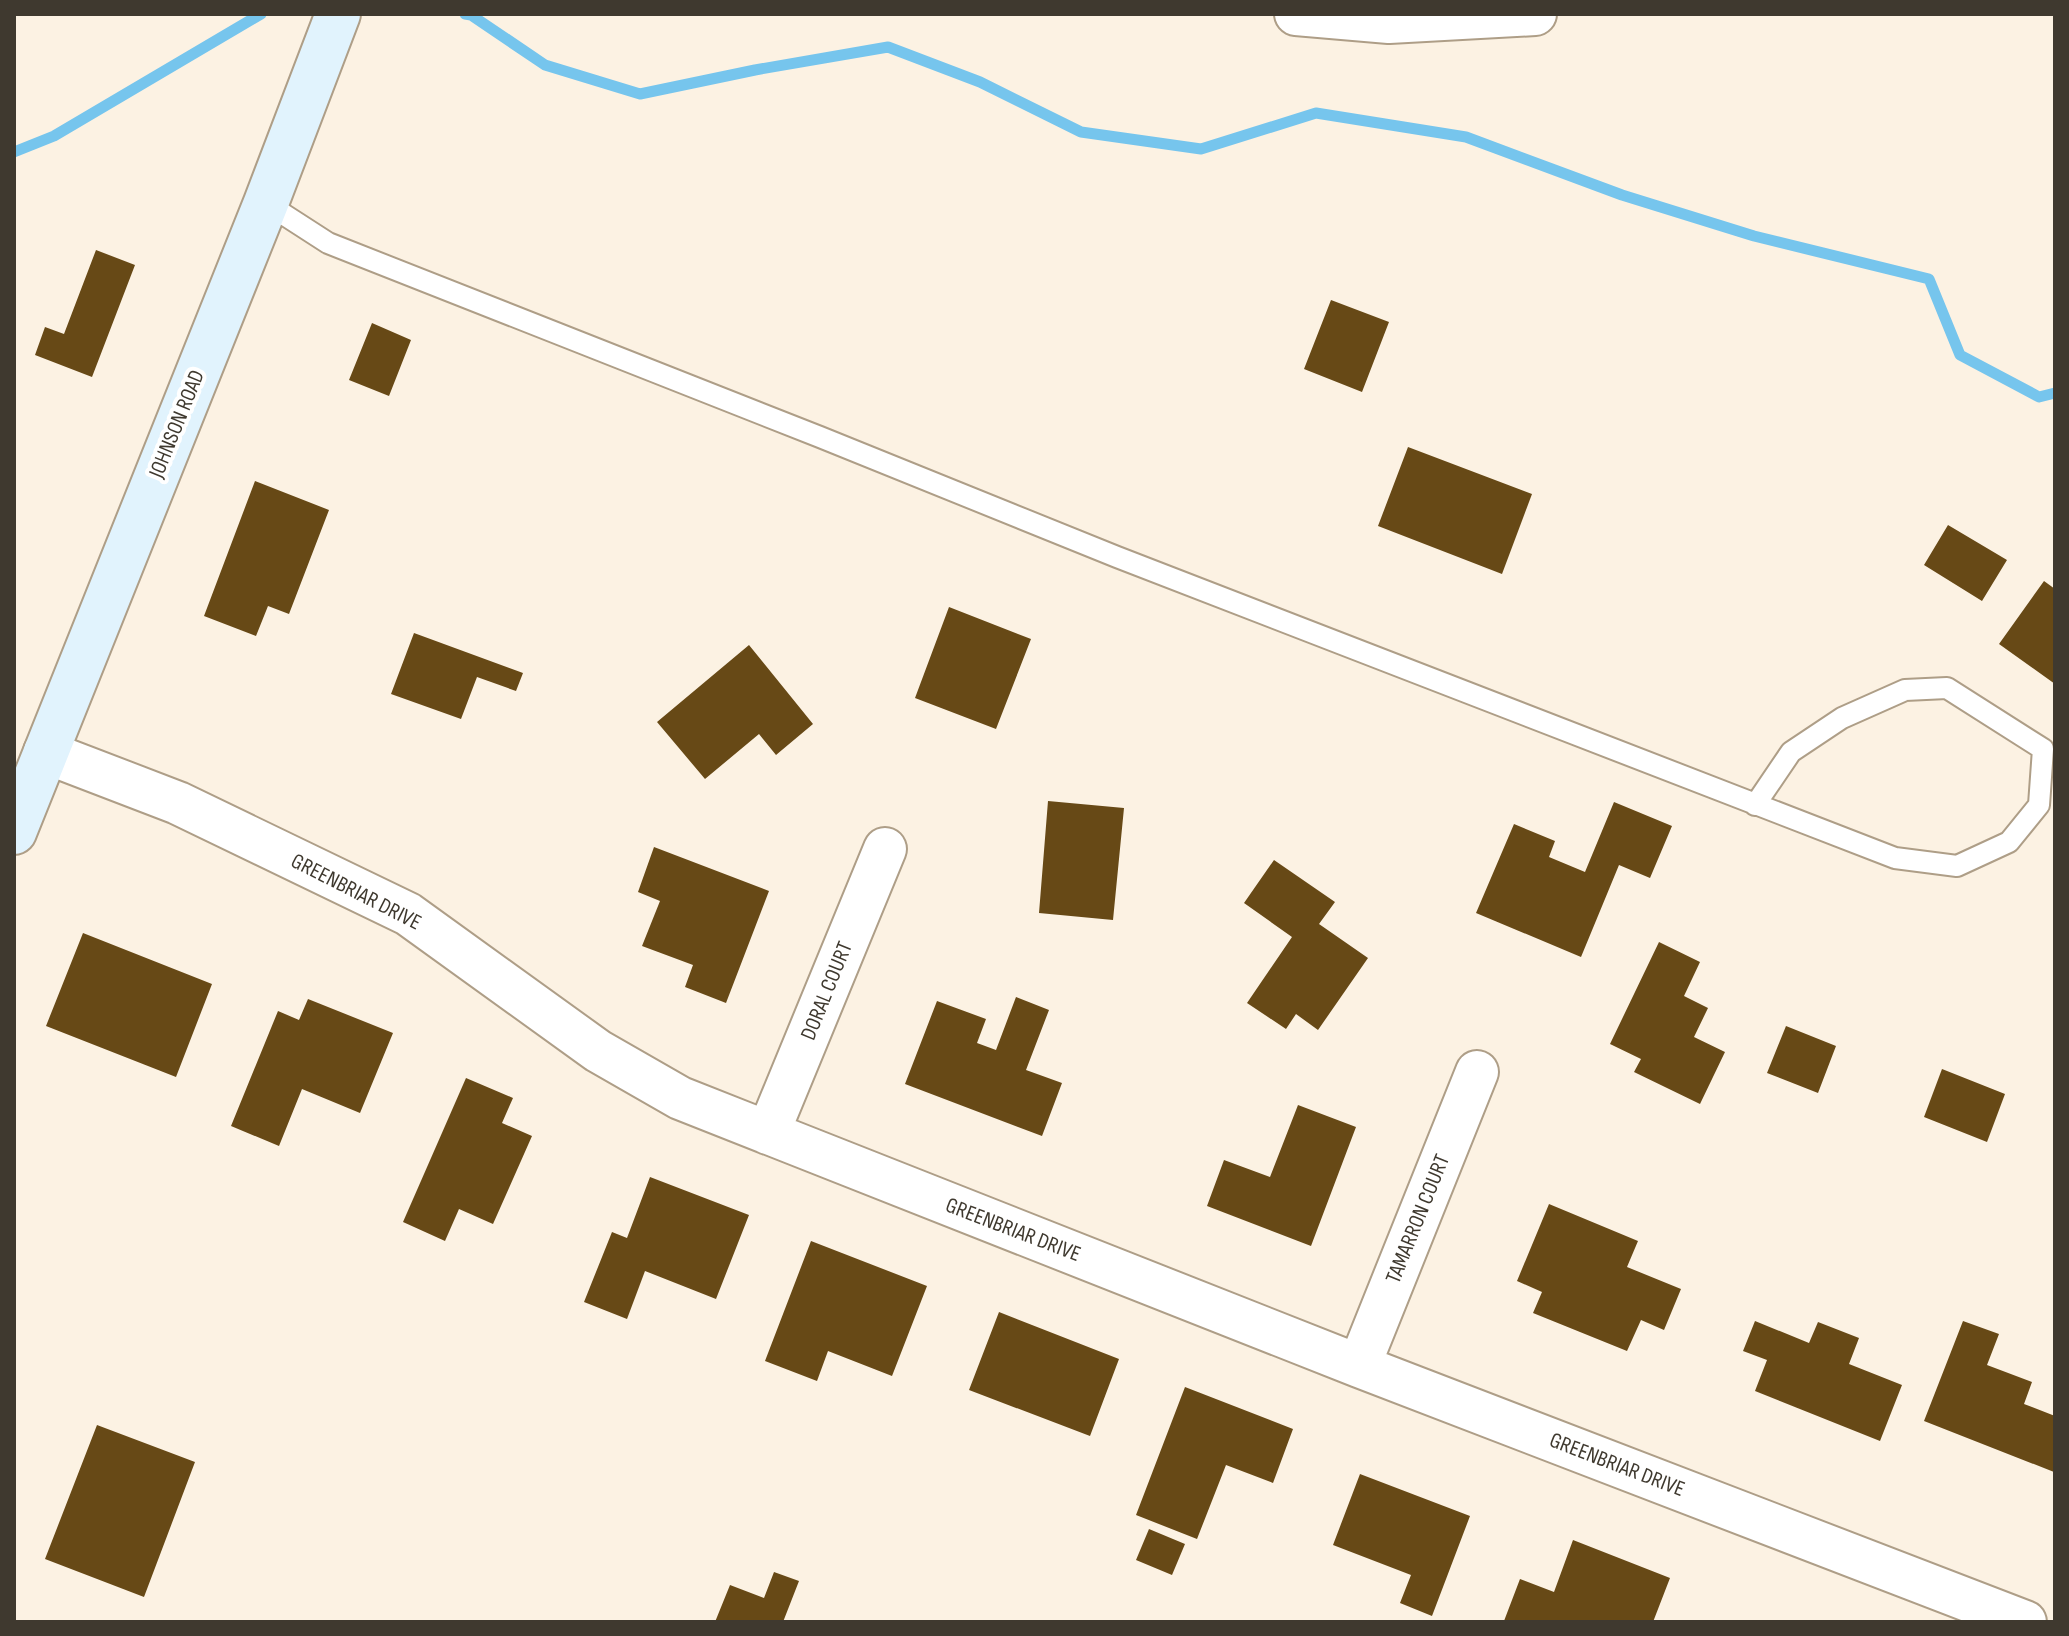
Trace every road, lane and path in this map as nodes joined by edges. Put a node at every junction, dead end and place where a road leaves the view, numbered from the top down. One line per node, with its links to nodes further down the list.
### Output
1 (338, 14): 4 (street, JOHNSON ROAD)
2 (1296, 14): 3 (street)
3 (1535, 14)
4 (266, 203): 5 (street, JOHNSON ROAD); 6 (lane)
5 (45, 752): 7 (street, JOHNSON ROAD); 10 (street, GREENBRIAR DRIVE)
6 (1755, 805): 6 (lane)
7 (14, 832)
8 (885, 849): 10 (street, DORAL COURT)
9 (1477, 1072): 11 (street, TAMARRON COURT)
10 (768, 1133): 11 (street, GREENBRIAR DRIVE)
11 (1359, 1366): 12 (street, GREENBRIAR DRIVE)
12 (2025, 1622)

